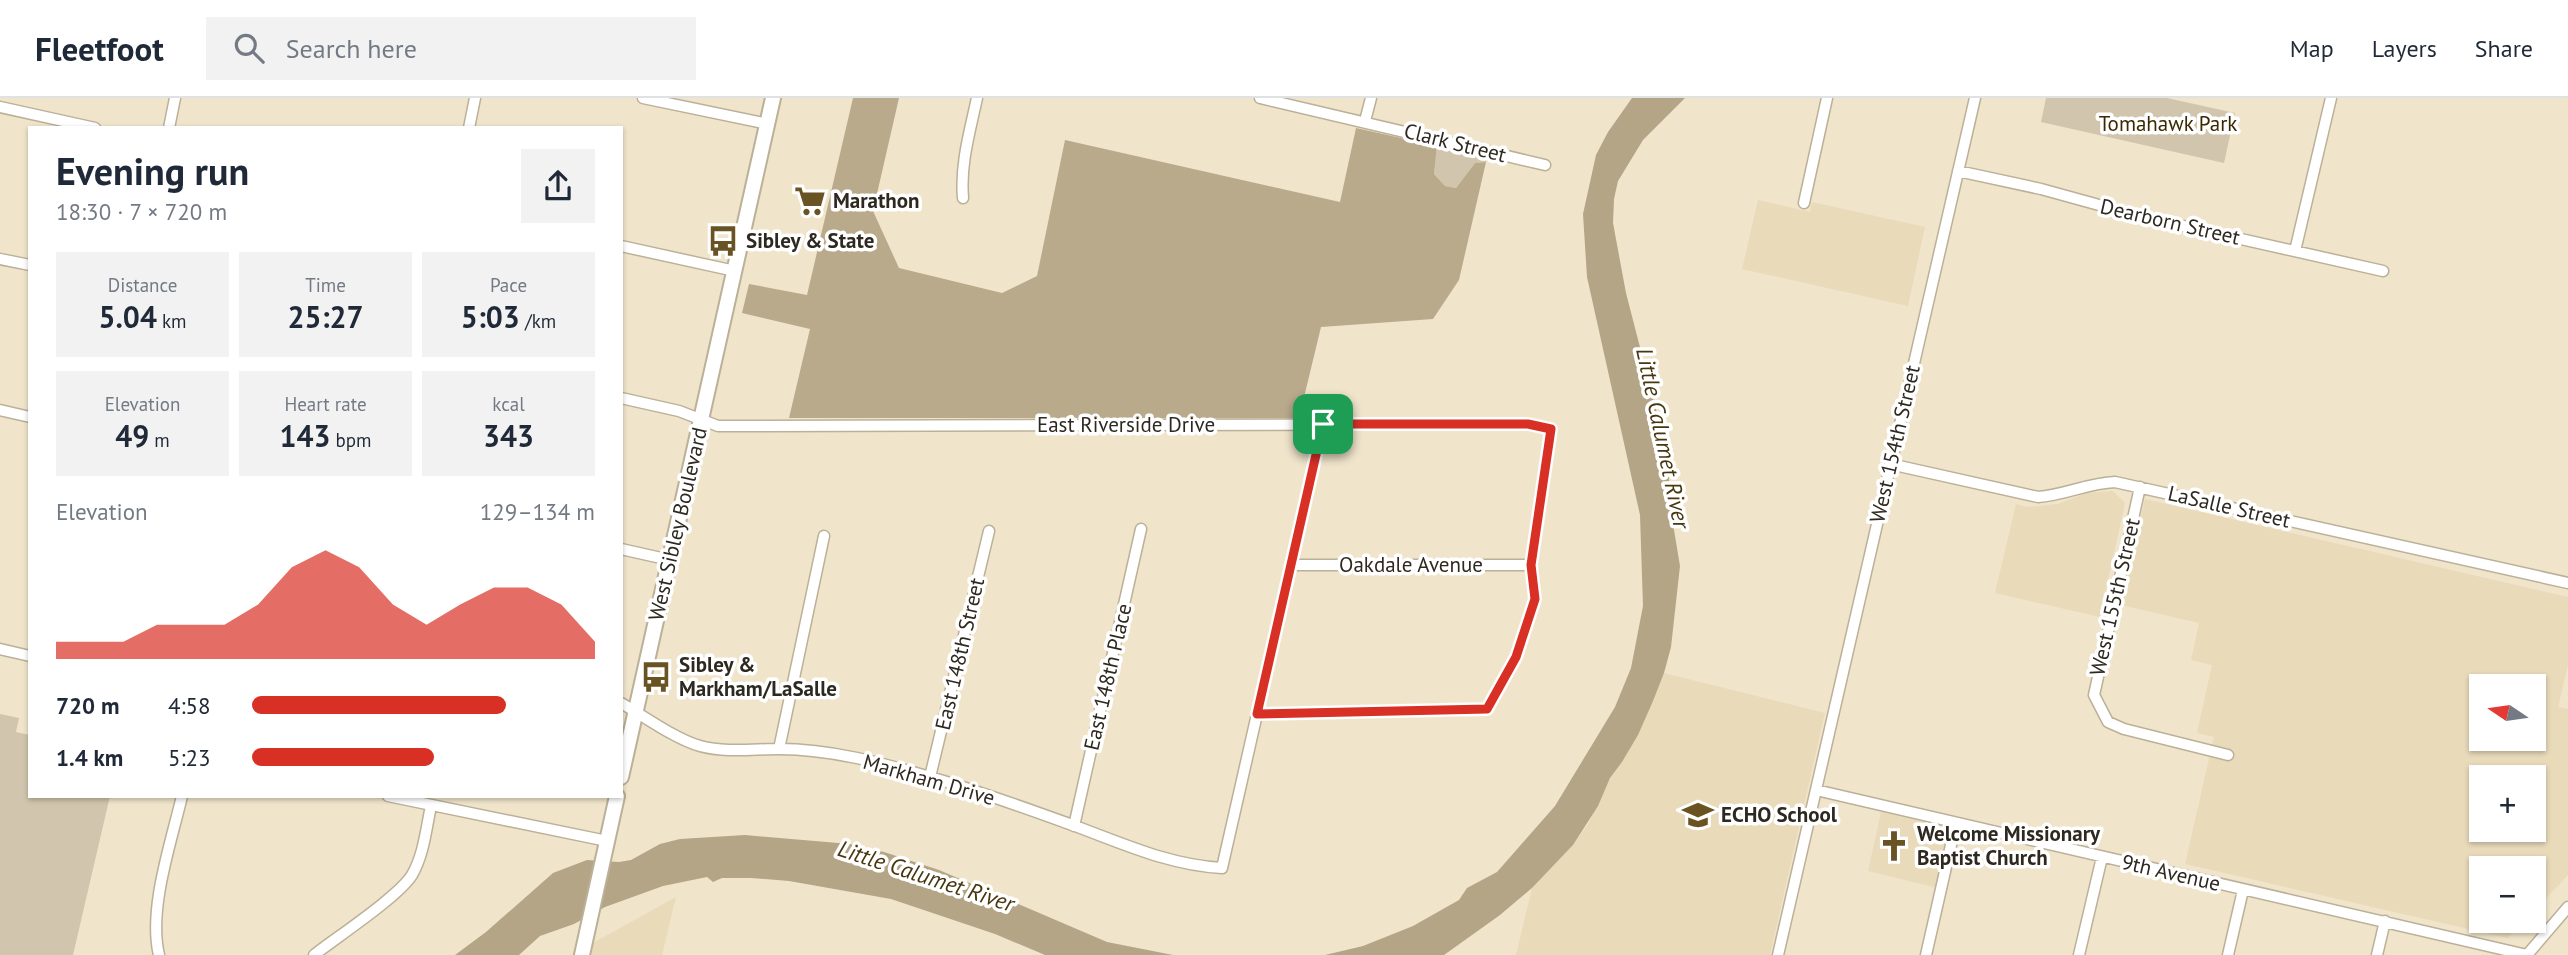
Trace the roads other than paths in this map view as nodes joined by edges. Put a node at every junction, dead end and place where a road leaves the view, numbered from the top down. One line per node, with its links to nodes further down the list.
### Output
1 (176, 98): 15 (street)
2 (475, 98): 16 (street)
3 (643, 98): 13 (street)
4 (774, 98): 13 (main road, West Sibley Boulevard)
5 (977, 98): 19 (street)
6 (1260, 98): 12 (street, Clark Street)
7 (1371, 98): 12 (street)
8 (1827, 98): 20 (street)
9 (1975, 98): 18 (street, West 154th Street)
10 (2331, 98): 22 (street)
11 (0, 107): 14 (street)
12 (1365, 121): 17 (street, Clark Street)
13 (768, 124): 25 (main road, West Sibley Boulevard)
14 (86, 126)
15 (169, 126)
16 (469, 126)
17 (1545, 165)
18 (1958, 171): 22 (street, Dearborn Street); 32 (street, West 154th Street)
19 (964, 198)
20 (1804, 203)
21 (623, 246): 25 (street)
22 (2295, 251): 26 (street, Dearborn Street)
23 (0, 258): 24 (street)
24 (28, 265)
25 (735, 271): 30 (main road, West Sibley Boulevard)
26 (2383, 271)
27 (623, 398): 30 (street)
28 (0, 410): 29 (street)
29 (28, 417)
30 (701, 419): 31 (street, East Riverside Drive); 38 (main road, West Sibley Boulevard)
31 (1323, 424): 39 (street); 40 (street, East Riverside Drive)
32 (1890, 464): 33 (street, LaSalle Street); 51 (street, West 154th Street)
33 (2140, 487): 41 (street, LaSalle Street); 48 (street, West 155th Street)
34 (1141, 529): 57 (street, East 148th Place)
35 (989, 531): 50 (street, East 148th Street)
36 (824, 536): 47 (street)
37 (623, 549): 38 (street)
38 (670, 560): 45 (main road, West Sibley Boulevard)
39 (1291, 565): 40 (street, Oakdale Avenue); 46 (street)
40 (1531, 565): 46 (street)
41 (2568, 583)
42 (0, 649): 43 (street)
43 (28, 656)
44 (623, 704): 45 (street)
45 (636, 712): 47 (street, Markham Drive); 49 (main road, West Sibley Boulevard)
46 (1257, 714): 57 (street, Markham Drive)
47 (779, 749): 50 (street, Markham Drive)
48 (2228, 755)
49 (623, 768)
50 (930, 777): 57 (street, Markham Drive)
51 (1816, 790): 56 (street, 9th Avenue); 66 (street, West 154th Street)
52 (181, 798): 64 (street)
53 (396, 798): 55 (street)
54 (617, 798): 58 (main road)
55 (431, 806): 58 (street); 65 (street)
56 (1956, 822): 59 (street, 9th Avenue); 67 (street)
57 (1074, 825)
58 (606, 845): 63 (main road)
59 (2102, 857): 60 (street, 9th Avenue); 68 (street)
60 (2243, 890): 62 (street, 9th Avenue); 69 (street)
61 (2568, 907): 71 (street)
62 (2385, 920): 70 (street); 71 (street, 9th Avenue)
63 (582, 953)
64 (159, 955)
65 (314, 955)
66 (1778, 955)
67 (1926, 955)
68 (2079, 955)
69 (2228, 955)
70 (2377, 955)
71 (2527, 955)

